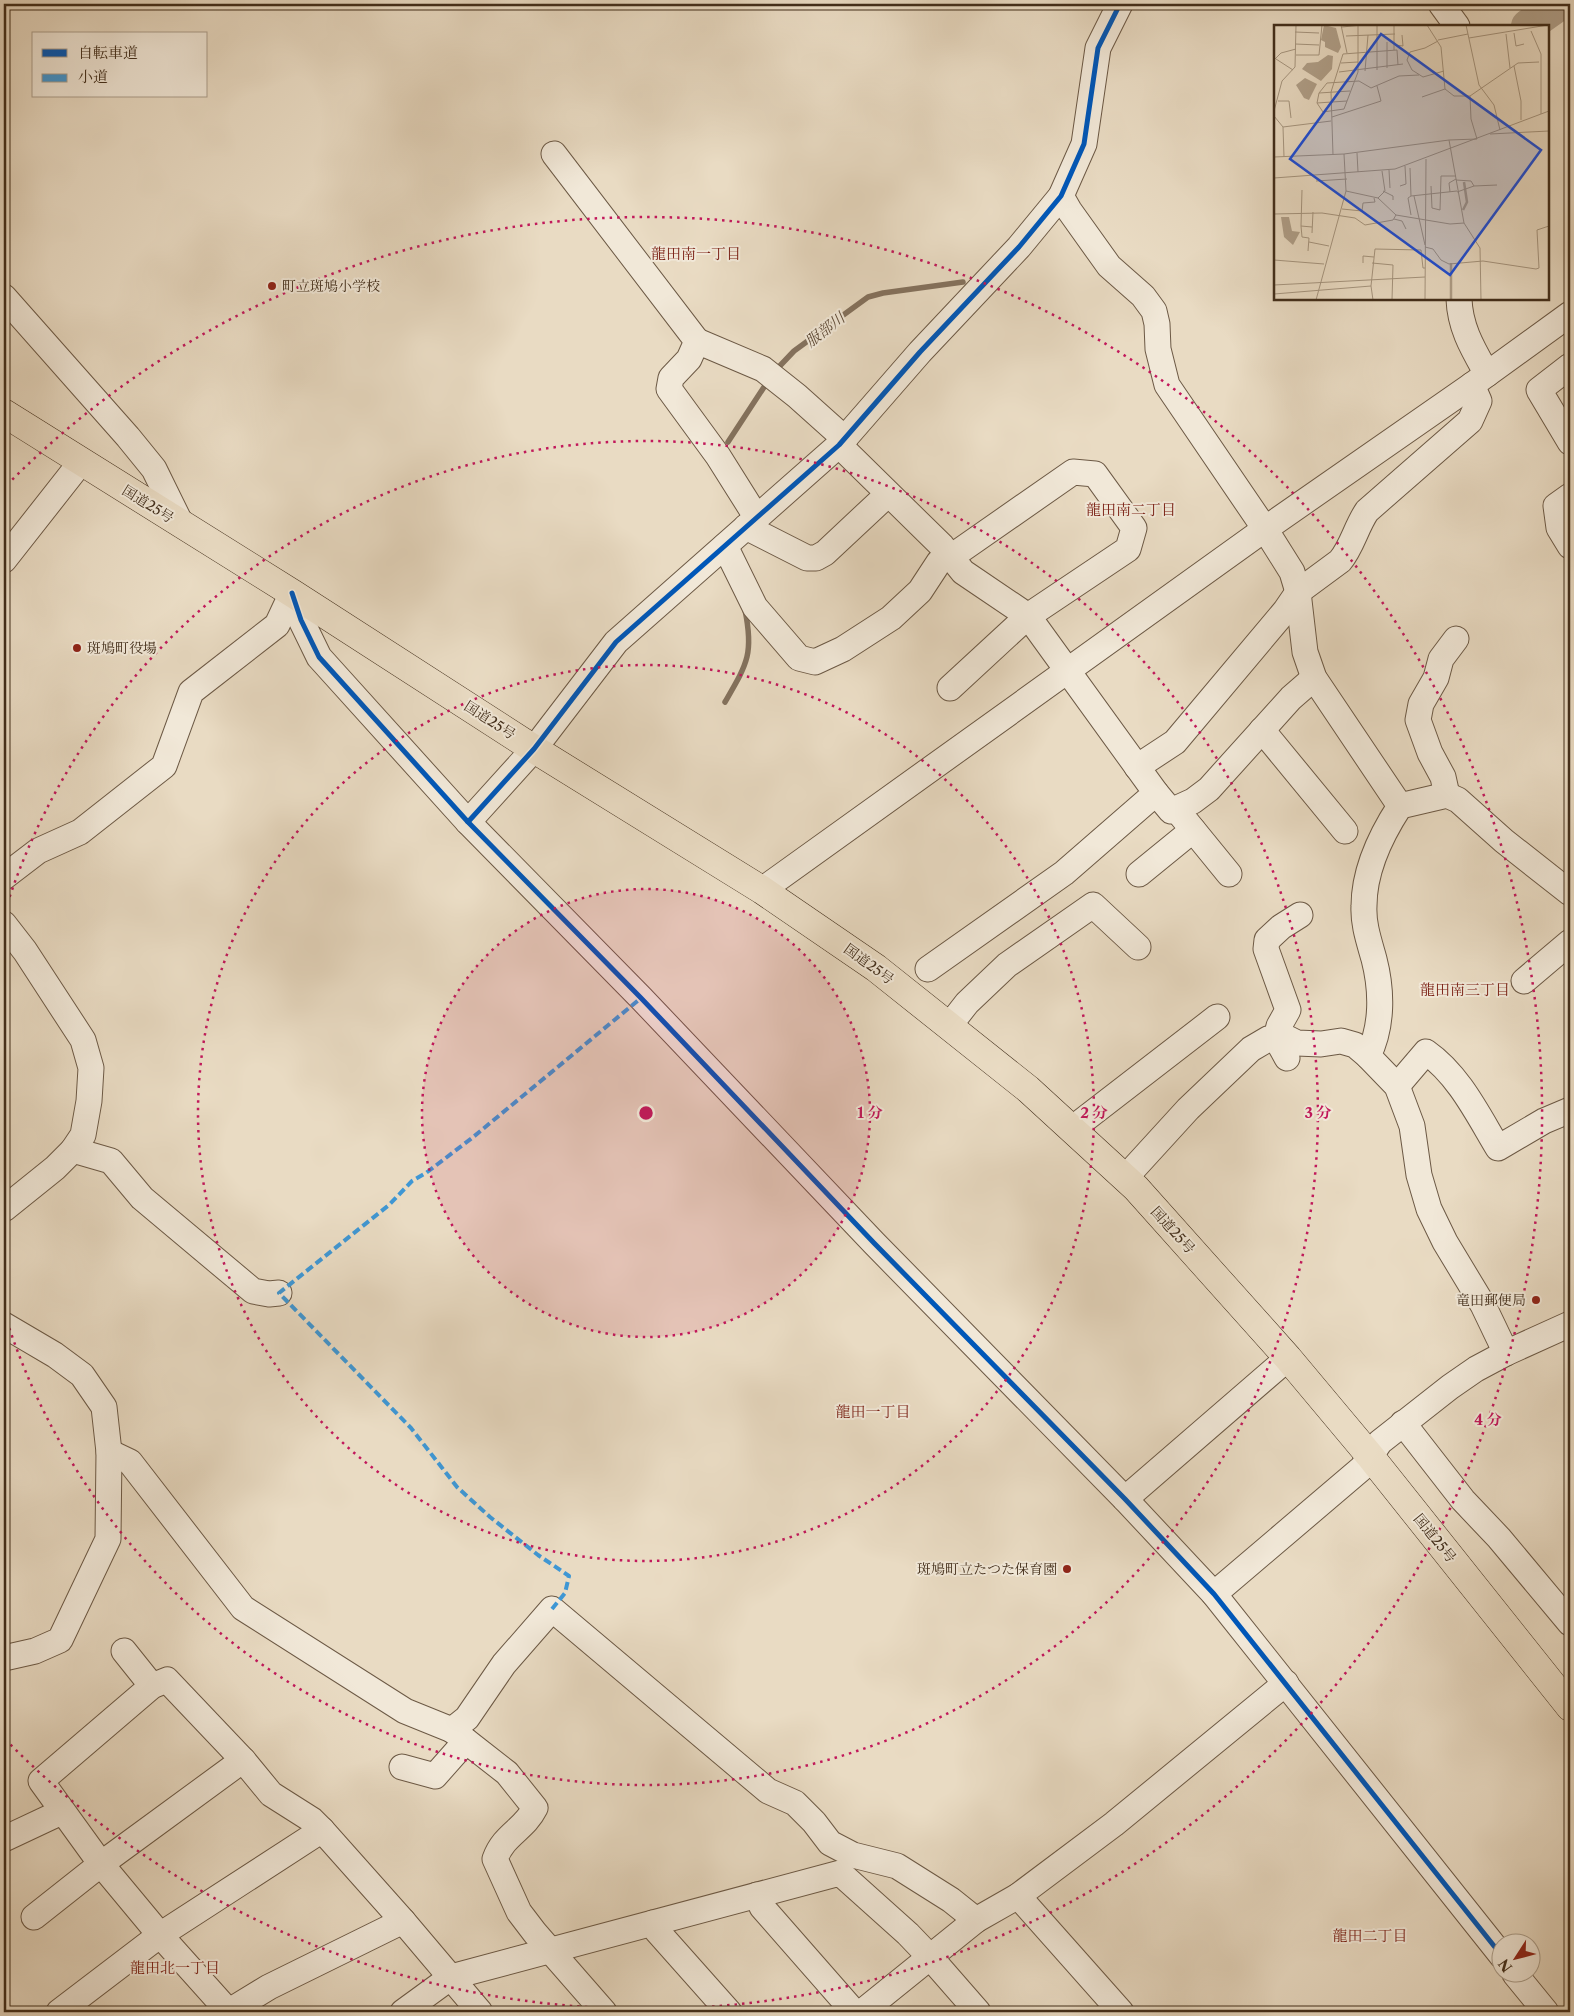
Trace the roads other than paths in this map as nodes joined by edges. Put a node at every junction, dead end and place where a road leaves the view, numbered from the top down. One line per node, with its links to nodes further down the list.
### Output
1 (1120, 4): 5 (street)
2 (1441, 4): 3 (street)
3 (1456, 25)
4 (554, 154): 9 (street)
5 (1065, 203): 13 (street); 20 (street)
6 (4, 297): 19 (street)
7 (1459, 300): 11 (street)
8 (1570, 314): 11 (street)
9 (697, 341): 13 (street); 18 (street)
10 (1570, 366): 14 (street)
11 (1480, 379): 20 (street); 25 (street)
12 (4, 413): 15 (highway, 国道25号)
13 (842, 442): 16 (street); 18 (street)
14 (1570, 442)
15 (81, 462): 19 (highway, 国道25号); 24 (street)
16 (888, 494): 18 (street); 23 (street)
17 (1570, 496): 22 (street)
18 (751, 522): 21 (street)
19 (181, 524): 26 (highway, 国道25号)
20 (1265, 529): 25 (street); 29 (street)
21 (725, 546): 23 (street); 33 (street)
22 (1570, 546)
23 (951, 557): 27 (street); 27 (street)
24 (4, 560)
25 (1298, 592): 30 (street); 34 (street)
26 (292, 593): 33 (highway, 国道25号); 39 (street); 44 (street)
27 (1028, 616): 29 (street); 31 (street)
28 (1456, 639): 36 (street)
29 (1066, 671): 34 (street); 45 (street)
30 (1314, 678): 32 (street); 37 (street)
31 (950, 688)
32 (1262, 730): 38 (street); 41 (street)
33 (534, 748): 39 (street); 45 (highway, 国道25号)
34 (1138, 767): 35 (street)
35 (1156, 793): 38 (street); 51 (street)
36 (1447, 795): 37 (street); 46 (street)
37 (1400, 806): 56 (street)
38 (1176, 809): 40 (street)
39 (468, 822): 71 (street)
40 (1193, 830): 42 (street); 43 (street)
41 (1345, 831)
42 (1139, 874)
43 (1229, 874)
44 (4, 877)
45 (762, 890): 54 (highway, 国道25号)
46 (1570, 892)
47 (1300, 915): 55 (street)
48 (4, 924): 60 (street)
49 (1570, 942): 52 (street)
50 (1138, 947): 54 (street)
51 (928, 969)
52 (1524, 981)
53 (1217, 1017): 59 (street)
54 (949, 1026): 59 (highway, 国道25号)
55 (1281, 1048): 56 (street); 61 (street)
56 (1368, 1056): 57 (street)
57 (1397, 1086): 58 (street); 66 (street)
58 (1570, 1110)
59 (1072, 1129): 61 (highway, 国道25号)
60 (73, 1150): 62 (street); 63 (street)
61 (1125, 1178): 67 (highway, 国道25号)
62 (4, 1210)
63 (279, 1293)
64 (1570, 1324): 66 (street)
65 (4, 1325): 69 (street)
66 (1506, 1353): 68 (street)
67 (1288, 1358): 70 (highway, 国道25号); 71 (street)
68 (1404, 1423): 70 (street); 73 (street)
69 (110, 1452): 75 (street); 79 (street)
70 (1370, 1456): 72 (street); 78 (highway, 国道25号)
71 (1125, 1499): 72 (street)
72 (1214, 1594): 76 (street)
73 (1570, 1623)
74 (124, 1651): 77 (street)
75 (4, 1658)
76 (1286, 1683): 87 (street); 93 (street)
77 (152, 1686): 80 (street); 82 (street)
78 (1570, 1707)
79 (459, 1735): 81 (street); 89 (street); 94 (street)
80 (242, 1760): 83 (street); 85 (street)
81 (402, 1767)
82 (61, 1810): 84 (street); 85 (street)
83 (322, 1830): 90 (street); 92 (street)
84 (6, 1832)
85 (101, 1864): 88 (street); 92 (street)
86 (757, 1895): 91 (street); 95 (street); 104 (street)
87 (1018, 1896): 89 (street); 107 (street)
88 (34, 1917)
89 (976, 1920): 95 (street)
90 (403, 1921): 96 (street); 99 (street)
91 (653, 1923): 94 (street); 103 (street)
92 (160, 1935): 98 (street); 99 (street)
93 (1492, 1943)
94 (550, 1949): 96 (street); 102 (street)
95 (930, 1957): 105 (street); 106 (street)
96 (451, 1977): 100 (street); 101 (street)
97 (1523, 1984): 108 (street)
98 (59, 2012)
99 (228, 2012)
100 (403, 2012)
101 (480, 2012)
102 (604, 2012)
103 (729, 2012)
104 (854, 2012)
105 (862, 2012)
106 (978, 2012)
107 (1121, 2012)
108 (1546, 2012)

